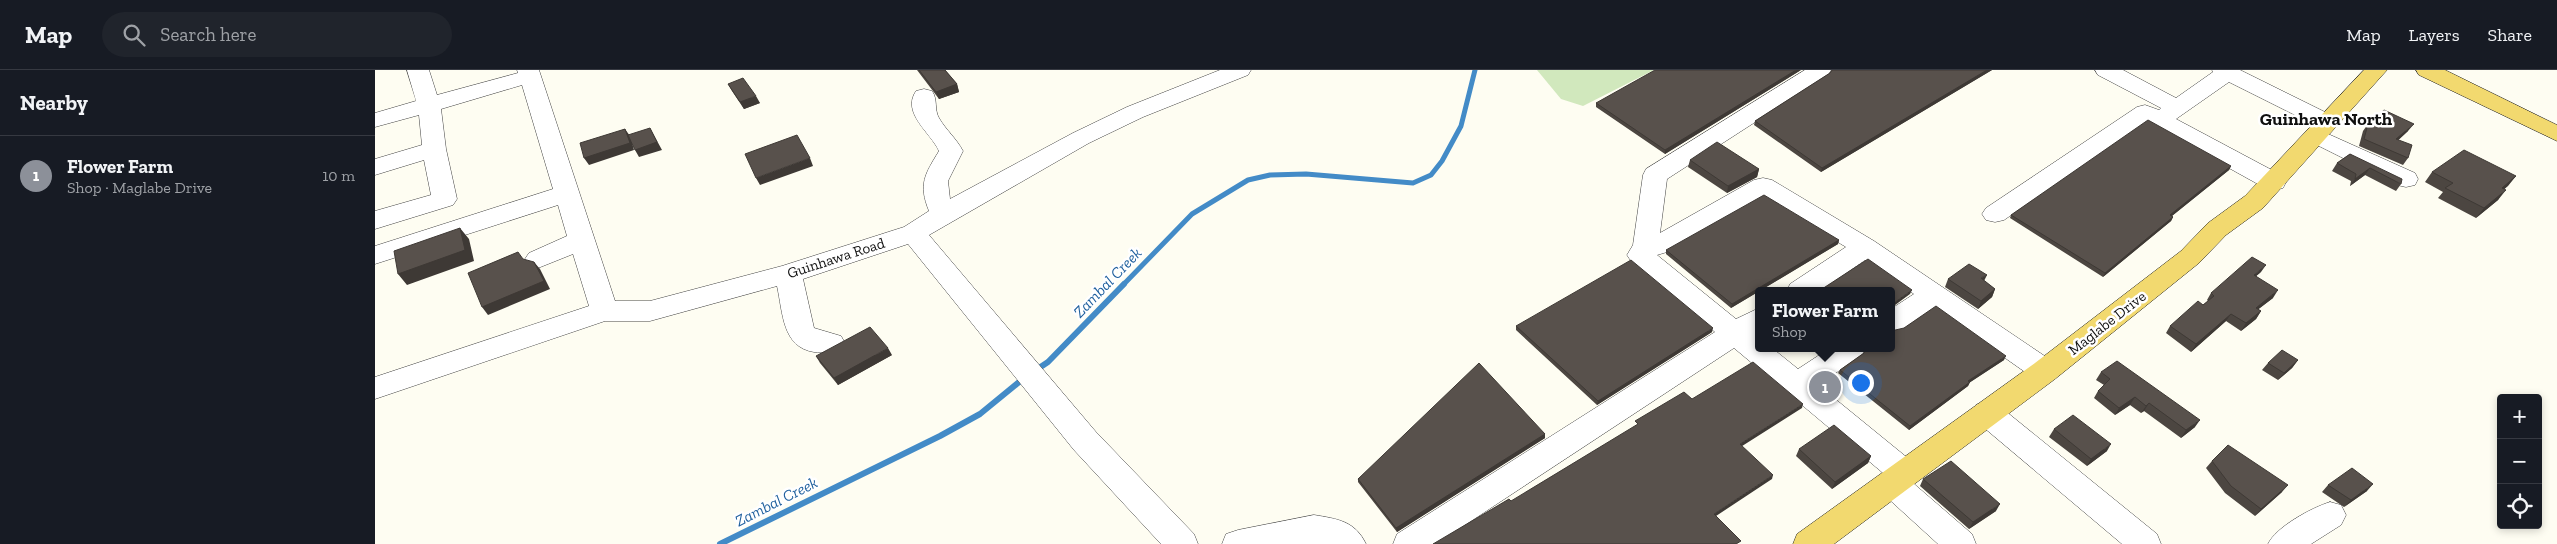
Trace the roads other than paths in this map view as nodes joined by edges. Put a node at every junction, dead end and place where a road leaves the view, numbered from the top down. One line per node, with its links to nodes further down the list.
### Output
1 (418, 70): 10 (street)
2 (1240, 70): 20 (street, Guinhawa Road)
3 (1820, 70): 25 (street)
4 (2106, 70): 11 (street)
5 (2376, 70): 13 (main road, Maglabe Drive)
6 (2427, 70): 14 (main road)
7 (2225, 71): 11 (street); 13 (street)
8 (529, 73): 10 (street); 19 (street)
9 (924, 96): 20 (street)
10 (429, 105): 12 (street); 15 (street)
11 (2168, 113): 18 (street); 21 (street)
12 (375, 120)
13 (2322, 129): 17 (street); 18 (main road, Maglabe Drive)
14 (2557, 134)
15 (434, 149): 16 (street); 22 (street)
16 (375, 167)
17 (2406, 179)
18 (2274, 182): 38 (main road, Maglabe Drive)
19 (566, 194): 24 (street); 27 (street)
20 (943, 214): 23 (street, Guinhawa Road)
21 (1995, 214)
22 (375, 220)
23 (913, 233): 29 (street, Guinhawa Road); 44 (street)
24 (581, 240): 28 (street); 32 (street)
25 (1646, 245): 26 (street); 34 (street)
26 (1865, 247): 30 (street); 31 (street)
27 (375, 255)
28 (539, 259)
29 (788, 274): 32 (street, Guinhawa Road); 35 (street)
30 (1806, 287)
31 (1933, 295): 33 (street); 38 (street)
32 (604, 311): 40 (street, Guinhawa Road)
33 (1895, 320)
34 (1747, 326): 47 (street)
35 (831, 342)
36 (1770, 352): 39 (street)
37 (1846, 352): 39 (street)
38 (2045, 371): 41 (main road, Maglabe Drive)
39 (1798, 384): 42 (street)
40 (375, 388)
41 (1987, 413): 42 (main road, Maglabe Drive); 50 (street)
42 (1898, 478): 48 (main road, Maglabe Drive); 49 (street)
43 (2330, 515): 51 (street)
44 (1182, 544)
45 (1238, 544): 46 (street)
46 (1350, 544)
47 (1409, 544)
48 (1809, 544)
49 (1960, 544)
50 (2145, 544)
51 (2284, 544)

